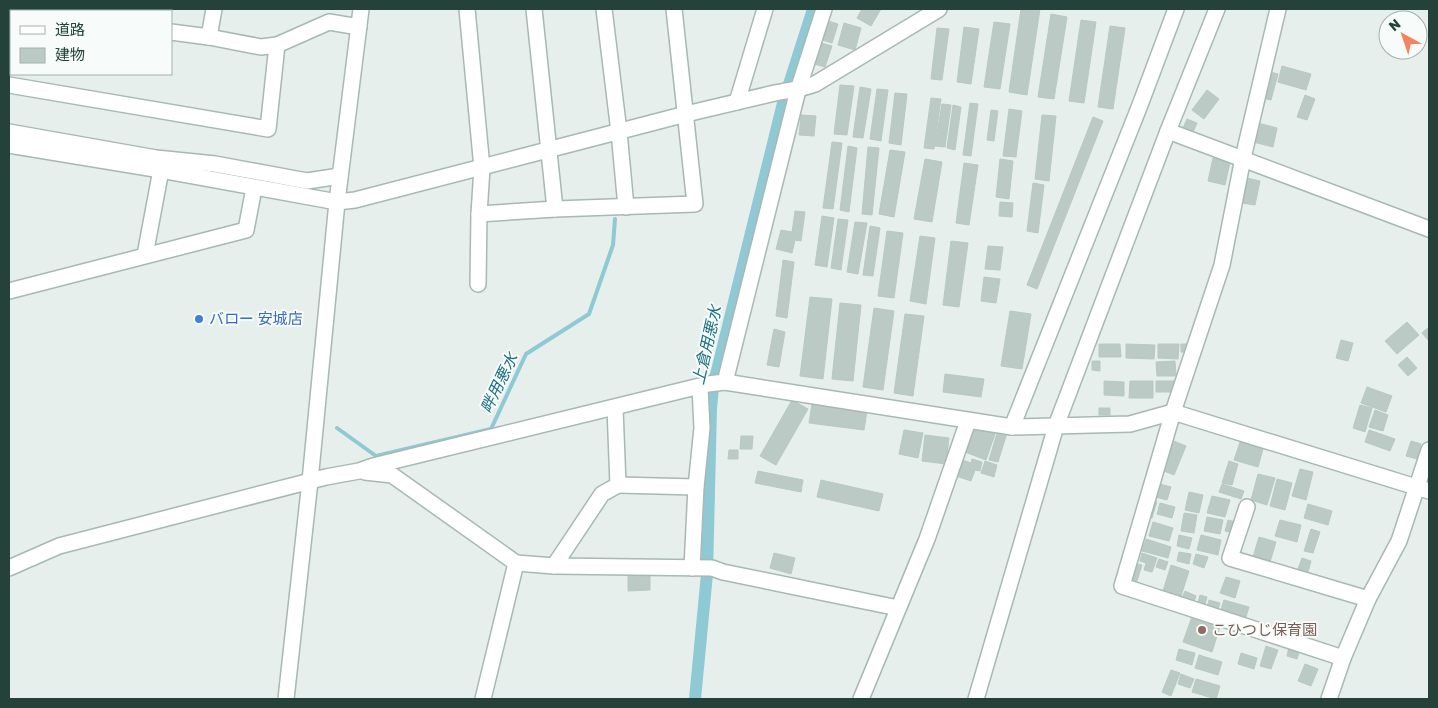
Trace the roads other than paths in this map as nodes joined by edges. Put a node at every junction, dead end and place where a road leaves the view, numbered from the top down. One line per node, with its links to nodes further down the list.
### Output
1 (214, 9): 15 (street)
2 (361, 9): 13 (street)
3 (467, 9): 27 (street)
4 (534, 9): 25 (street)
5 (604, 9): 23 (street)
6 (674, 9): 20 (street)
7 (765, 9): 19 (street)
8 (824, 9): 18 (street)
9 (939, 9): 18 (street)
10 (1176, 9): 45 (street)
11 (1217, 9): 21 (street)
12 (1278, 9): 26 (street)
13 (359, 27): 16 (street); 29 (street)
14 (172, 32): 15 (street)
15 (209, 37): 16 (street)
16 (277, 45): 17 (street)
17 (9, 85)
18 (798, 90): 19 (street); 39 (street)
19 (736, 102): 20 (street)
20 (686, 114): 23 (street); 32 (street)
21 (1168, 131): 26 (street); 44 (street)
22 (9, 132): 29 (street)
23 (619, 132): 25 (street); 32 (street)
24 (9, 145): 28 (street)
25 (549, 149): 27 (street); 33 (street)
26 (1243, 158): 35 (street); 42 (street)
27 (482, 168): 31 (street); 34 (street)
28 (161, 170): 30 (street); 36 (street)
29 (340, 176): 31 (street)
30 (254, 188): 31 (street); 36 (street)
31 (337, 202): 48 (street)
32 (626, 207): 33 (street)
33 (555, 209): 34 (street)
34 (479, 214): 37 (street)
35 (1429, 229)
36 (145, 255): 38 (street)
37 (478, 284)
38 (9, 291)
39 (725, 382): 40 (street); 43 (street)
40 (704, 386): 41 (street); 50 (street)
41 (615, 408): 47 (street); 49 (street)
42 (1173, 412): 44 (street); 51 (street); 59 (street)
43 (968, 421): 45 (street); 58 (street)
44 (1056, 426): 45 (street); 63 (street)
45 (1012, 427)
46 (1429, 450): 51 (street)
47 (359, 471): 48 (street); 53 (street)
48 (310, 481): 55 (street); 60 (street)
49 (618, 485): 50 (street); 54 (street)
50 (696, 486): 56 (street)
51 (1423, 490): 57 (street)
52 (1247, 507): 57 (street)
53 (516, 563): 54 (street); 61 (street)
54 (554, 566): 56 (street)
55 (9, 568)
56 (702, 568): 58 (street)
57 (1368, 599): 59 (street)
58 (898, 608): 62 (street)
59 (1343, 658): 64 (street)
60 (286, 699)
61 (483, 699)
62 (861, 699)
63 (976, 699)
64 (1329, 699)

